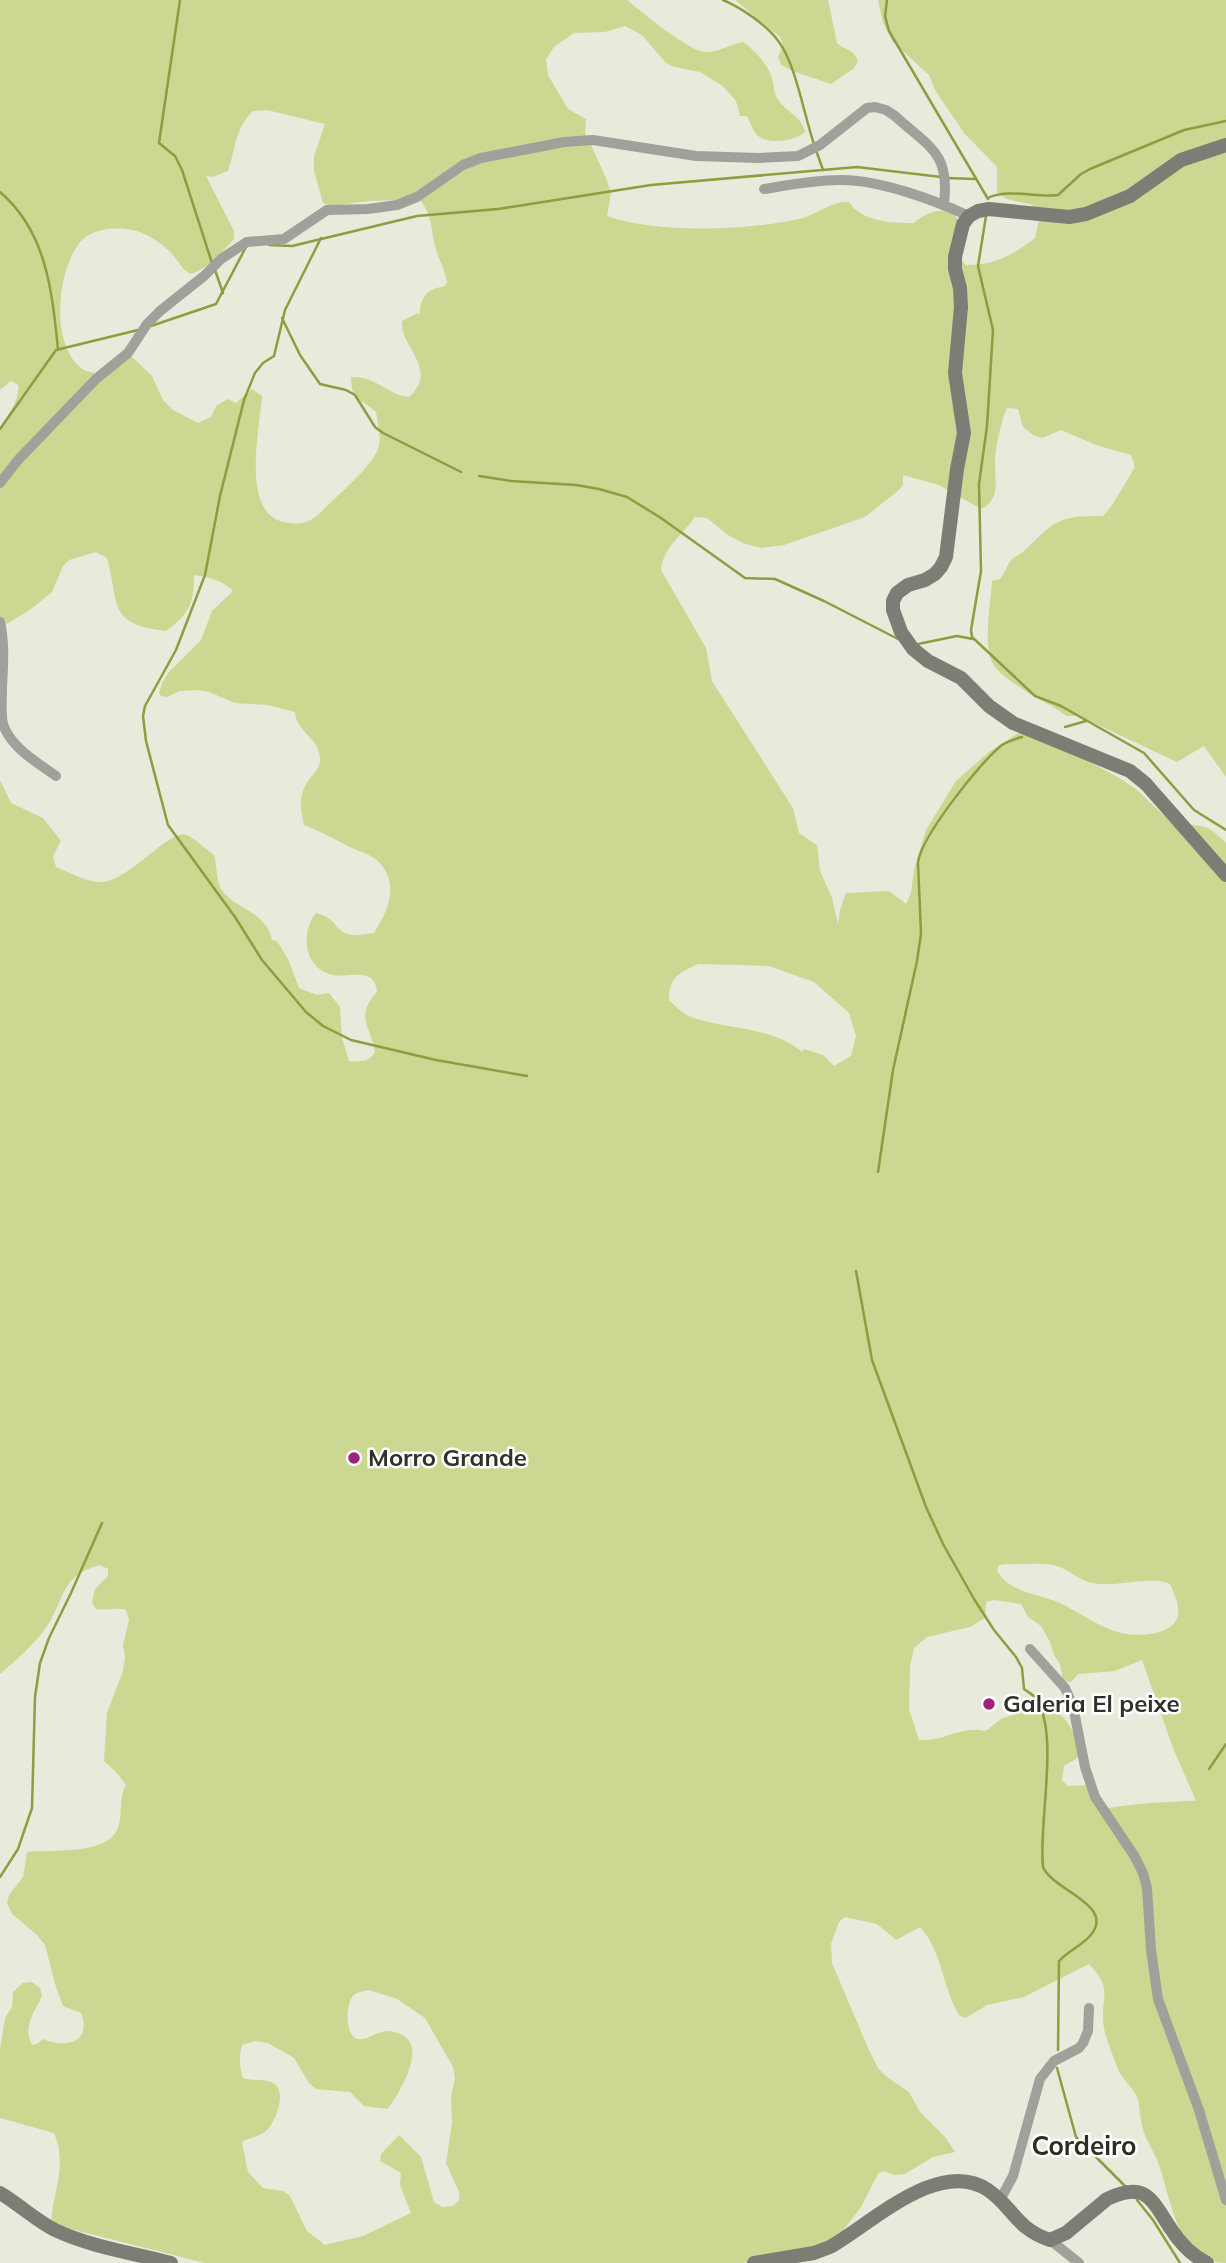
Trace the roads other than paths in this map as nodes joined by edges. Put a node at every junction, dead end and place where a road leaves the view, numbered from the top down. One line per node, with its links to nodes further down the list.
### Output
1 (1226, 145): 4 (street)
2 (764, 189): 3 (street)
3 (944, 204): 4 (street); 5 (street)
4 (969, 216): 10 (street)
5 (12, 467): 6 (street); 7 (street)
6 (0, 472)
7 (0, 483)
8 (0, 622): 9 (street)
9 (56, 776)
10 (1226, 875)
11 (1030, 1649): 15 (street)
12 (1089, 2008): 14 (street)
13 (0, 2193): 17 (street)
14 (1000, 2200): 16 (street); 18 (street)
15 (1226, 2200)
16 (1050, 2240): 19 (street); 20 (street)
17 (171, 2263)
18 (754, 2263)
19 (1079, 2263)
20 (1207, 2263)

